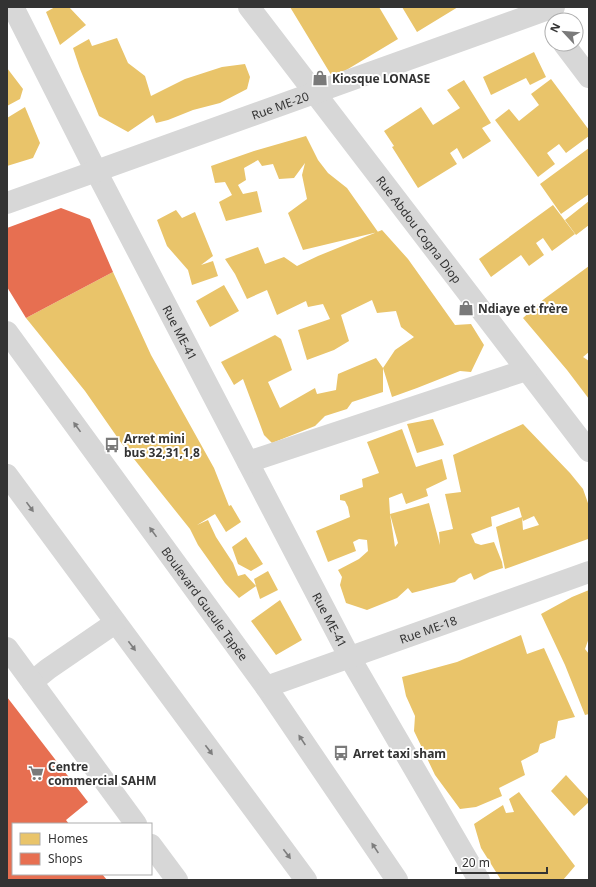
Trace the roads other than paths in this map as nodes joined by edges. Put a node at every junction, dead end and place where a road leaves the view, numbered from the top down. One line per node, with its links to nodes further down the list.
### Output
1 (13, 7): 7 (street, Rue ME-41)
2 (249, 7): 6 (street, Rue Abdou Cogna Diop)
3 (544, 14): 6 (street, Rue ME-20)
4 (570, 52): 5 (street)
5 (589, 77)
6 (314, 93): 7 (street, Rue ME-20); 10 (street, Rue Abdou Cogna Diop)
7 (96, 171): 8 (street, Rue ME-20); 12 (street, Rue ME-41)
8 (7, 203)
9 (7, 332): 19 (street, Boulevard Gueule Tapée, one-way to 9)
10 (526, 370): 11 (street, Rue Abdou Cogna Diop); 12 (street)
11 (589, 451)
12 (248, 462): 17 (street, Rue ME-41)
13 (7, 475): 15 (street, one-way to 15)
14 (589, 572): 17 (street, Rue ME-18)
15 (115, 623): 18 (street); 23 (street, one-way to 23)
16 (7, 648): 18 (street)
17 (350, 658): 19 (street, Rue ME-18); 25 (street, Rue ME-41)
18 (32, 682): 20 (street)
19 (266, 687): 24 (street, Boulevard Gueule Tapée, one-way to 19)
20 (135, 823)
21 (152, 846): 22 (street)
22 (177, 880)
23 (306, 880)
24 (397, 880)
25 (479, 880)

